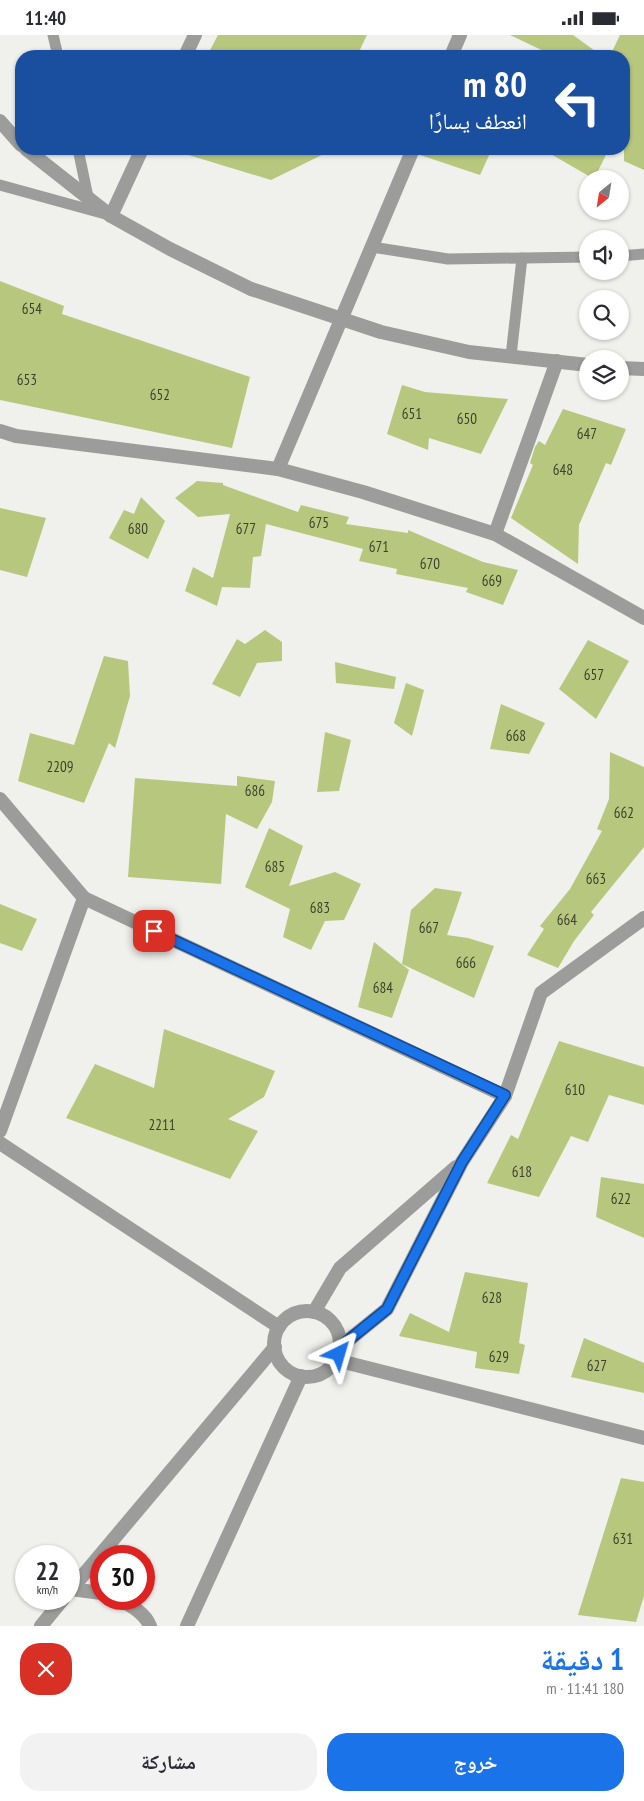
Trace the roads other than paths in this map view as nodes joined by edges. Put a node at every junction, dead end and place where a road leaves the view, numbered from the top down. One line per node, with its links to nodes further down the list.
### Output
1 (53, 35): 4 (lane)
2 (195, 35): 5 (street)
3 (460, 35): 6 (street)
4 (57, 50)
5 (188, 50)
6 (454, 50)
7 (0, 121): 8 (street)
8 (15, 138)
9 (34, 155): 14 (street)
10 (79, 155): 14 (lane)
11 (139, 155): 15 (street)
12 (410, 155): 16 (street)
13 (0, 185): 15 (lane)
14 (88, 197): 15 (street)
15 (111, 216): 21 (street)
16 (372, 247): 20 (lane); 21 (street)
17 (644, 254): 18 (lane)
18 (629, 255)
19 (579, 257): 20 (lane)
20 (522, 258): 22 (lane)
21 (342, 319): 22 (street); 30 (street)
22 (511, 356): 23 (street)
23 (557, 361): 24 (street); 31 (street)
24 (579, 364)
25 (629, 368): 26 (street)
26 (644, 369)
27 (0, 431): 28 (street)
28 (16, 436): 29 (street); 30 (street)
29 (0, 441)
30 (278, 469): 31 (street)
31 (495, 534): 32 (street)
32 (644, 618)
33 (0, 799): 34 (street)
34 (84, 898): 36 (street); 37 (street)
35 (644, 918): 36 (street)
36 (505, 1095): 39 (street)
37 (0, 1131)
38 (0, 1143): 41 (street)
39 (462, 1162): 40 (street); 43 (street)
40 (314, 1312): 41 (street); 43 (street)
41 (279, 1327): 42 (street)
42 (275, 1347): 44 (street); 46 (street)
43 (338, 1354): 44 (street); 45 (street)
44 (301, 1376): 51 (street)
45 (644, 1438)
46 (80, 1579)
47 (54, 1610): 49 (street)
48 (136, 1610): 50 (street)
49 (40, 1626)
50 (150, 1626)
51 (187, 1626)

